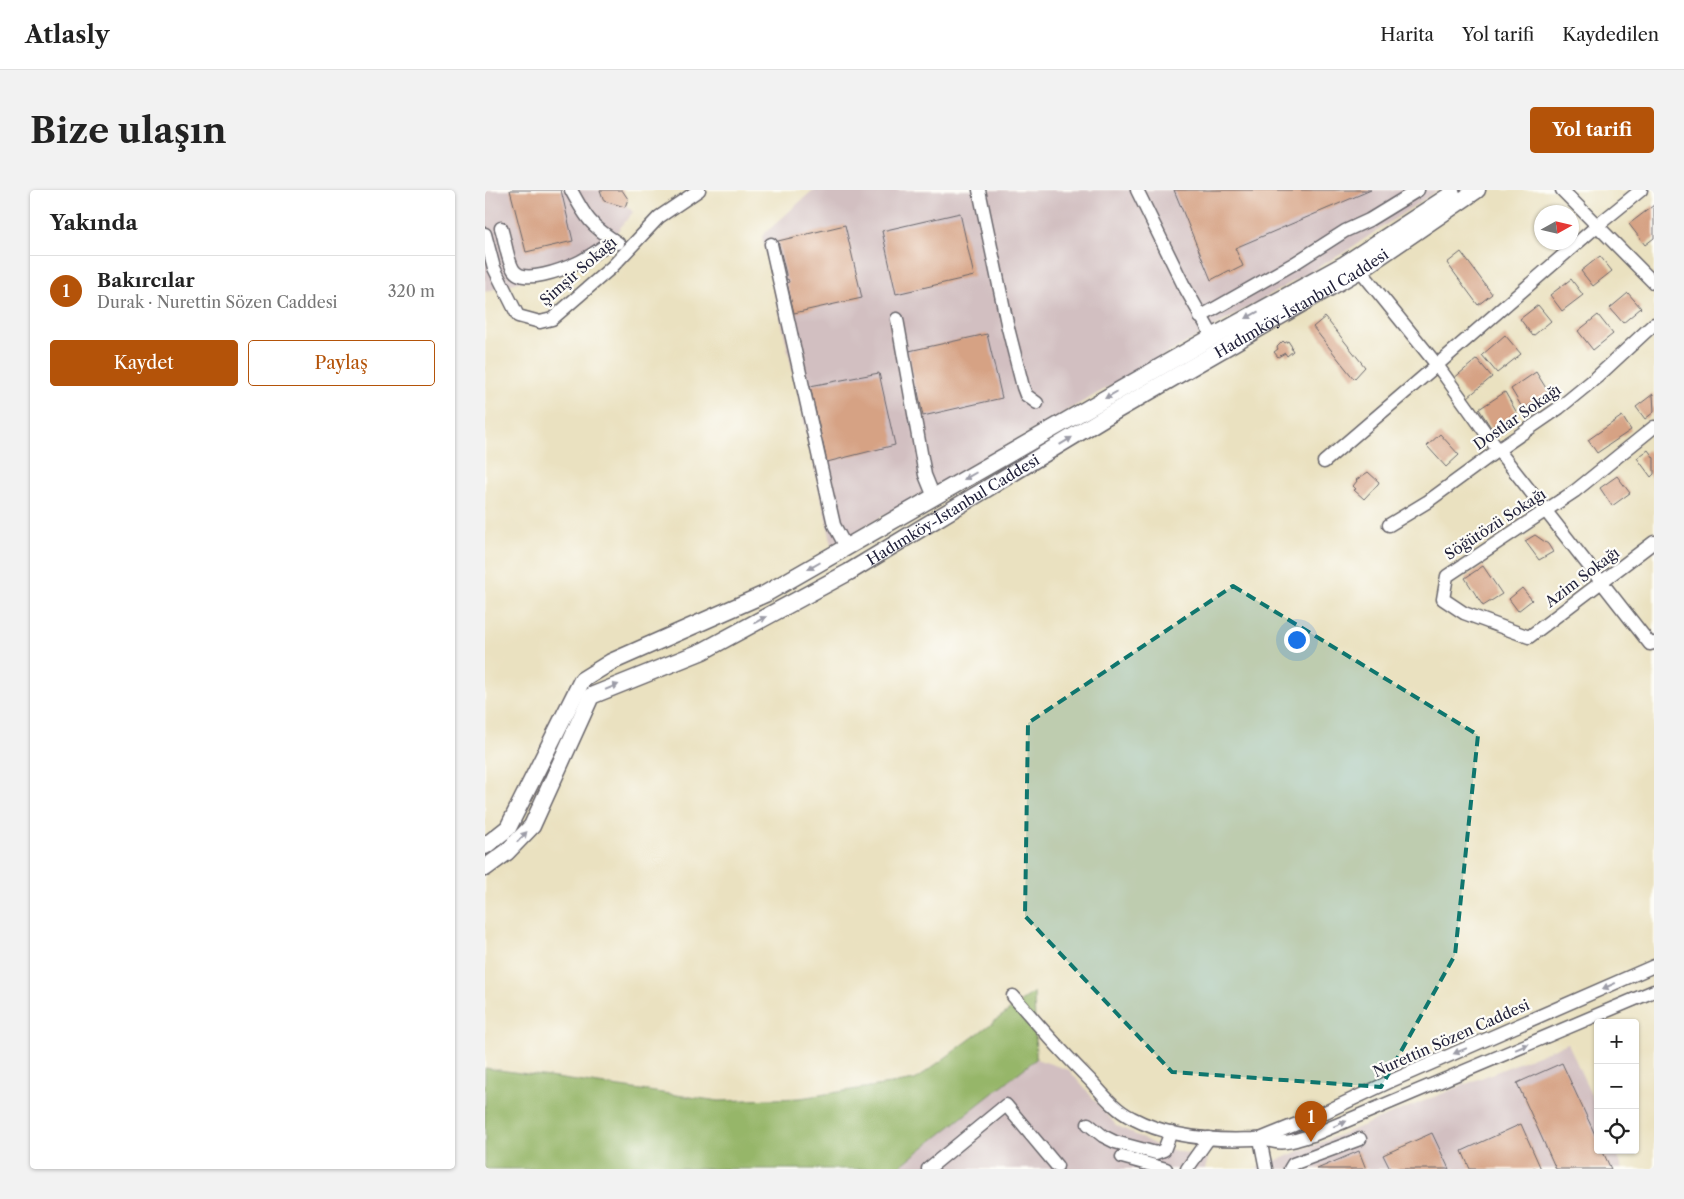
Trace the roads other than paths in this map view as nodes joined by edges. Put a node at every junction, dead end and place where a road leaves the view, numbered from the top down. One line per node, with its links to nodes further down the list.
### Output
1 (571, 190): 13 (street)
2 (699, 190): 15 (street, Şimşir Sokağı)
3 (979, 190): 23 (street)
4 (1137, 190): 18 (street)
5 (1418, 190): 18 (street)
6 (1458, 190): 21 (main road, Hadımköy-İstanbul Caddesi, one-way to 21)
7 (1477, 190): 16 (main road, Hadımköy-İstanbul Caddesi)
8 (1562, 190): 10 (street)
9 (1641, 190): 10 (street)
10 (1598, 225): 17 (street); 22 (street)
11 (501, 228): 13 (street)
12 (485, 234): 15 (street, Şimşir Sokağı)
13 (613, 240): 15 (street)
14 (771, 244): 31 (street)
15 (628, 250)
16 (1360, 270): 22 (street); 36 (main road, Hadımköy-İstanbul Caddesi, one-way to 16)
17 (1654, 283)
18 (1201, 317): 21 (street)
19 (897, 319): 27 (street)
20 (1654, 324): 25 (street, Dostlar Sokağı)
21 (1213, 337): 27 (main road, Hadımköy-İstanbul Caddesi, one-way to 27)
22 (1437, 365): 25 (street); 26 (street)
23 (1037, 403)
24 (1654, 427): 28 (street, Söğütözü Sokağı)
25 (1498, 450): 28 (street); 29 (street, Dostlar Sokağı)
26 (1324, 462)
27 (934, 497): 31 (main road, Hadımköy-İstanbul Caddesi)
28 (1547, 511): 32 (street); 33 (street, Söğütözü Sokağı)
29 (1389, 525)
30 (1654, 542): 32 (street, Azim Sokağı)
31 (846, 547): 35 (main road, Hadımköy-İstanbul Caddesi, one-way to 35)
32 (1601, 583): 33 (street, Azim Sokağı); 34 (street)
33 (1529, 637)
34 (1652, 644)
35 (485, 846)
36 (485, 868)
37 (1654, 966): 43 (street, Nurettin Sözen Caddesi, one-way to 43)
38 (1654, 991): 43 (street, Nurettin Sözen Caddesi, one-way to 38)
39 (1013, 996): 41 (street, Nurettin Sözen Caddesi)
40 (1089, 1124): 41 (street)
41 (1171, 1132): 42 (street, Nurettin Sözen Caddesi)
42 (1209, 1138): 43 (street, Nurettin Sözen Caddesi); 49 (street)
43 (1260, 1138): 50 (street)
44 (1360, 1139): 51 (street)
45 (1123, 1158): 48 (street)
46 (1057, 1166): 47 (street)
47 (933, 1168)
48 (1166, 1169)
49 (1187, 1169)
50 (1266, 1169)
51 (1290, 1169)

